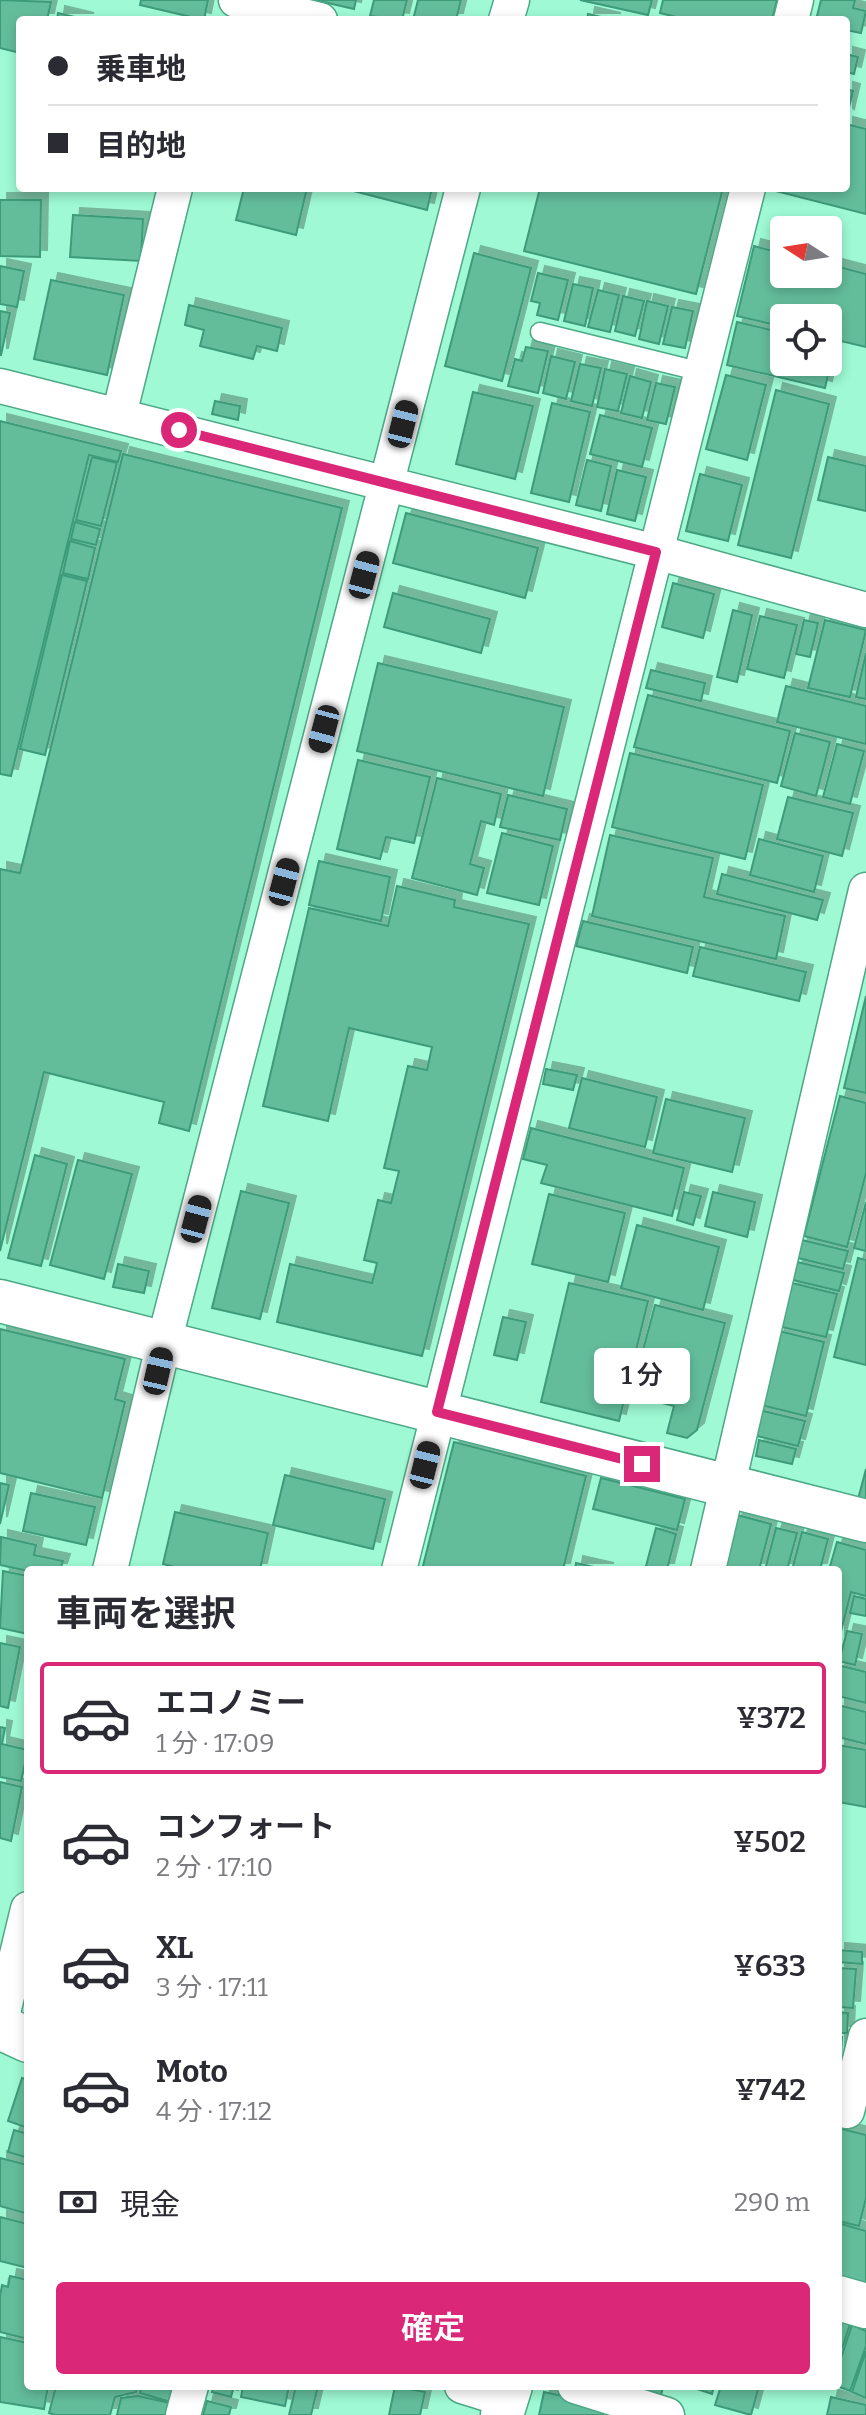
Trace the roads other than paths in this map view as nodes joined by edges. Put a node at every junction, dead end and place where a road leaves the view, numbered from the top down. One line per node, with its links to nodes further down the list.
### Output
1 (236, 0): 2 (street)
2 (303, 16)
3 (174, 192): 9 (street)
4 (462, 192): 10 (street)
5 (747, 192): 7 (street)
6 (540, 332): 7 (lane)
7 (702, 372): 11 (street)
8 (0, 386): 9 (street)
9 (119, 415): 10 (street)
10 (388, 483): 11 (street); 15 (street)
11 (656, 552): 12 (street); 16 (street)
12 (866, 610)
13 (866, 890): 17 (street)
14 (0, 1301): 15 (street)
15 (164, 1342): 16 (street); 19 (street)
16 (437, 1412): 17 (street); 20 (street)
17 (729, 1486): 18 (street); 21 (street)
18 (866, 1521)
19 (111, 1566)
20 (400, 1566)
21 (709, 1566)
22 (24, 1926): 23 (street)
23 (0, 2026): 25 (main road)
24 (866, 2036): 26 (street)
25 (24, 2038)
26 (850, 2113)
27 (842, 2299): 28 (main road)
28 (866, 2306)
29 (190, 2390): 33 (street)
30 (475, 2390): 32 (street)
31 (588, 2390): 34 (street)
32 (507, 2400)
33 (183, 2415)
34 (667, 2415)

